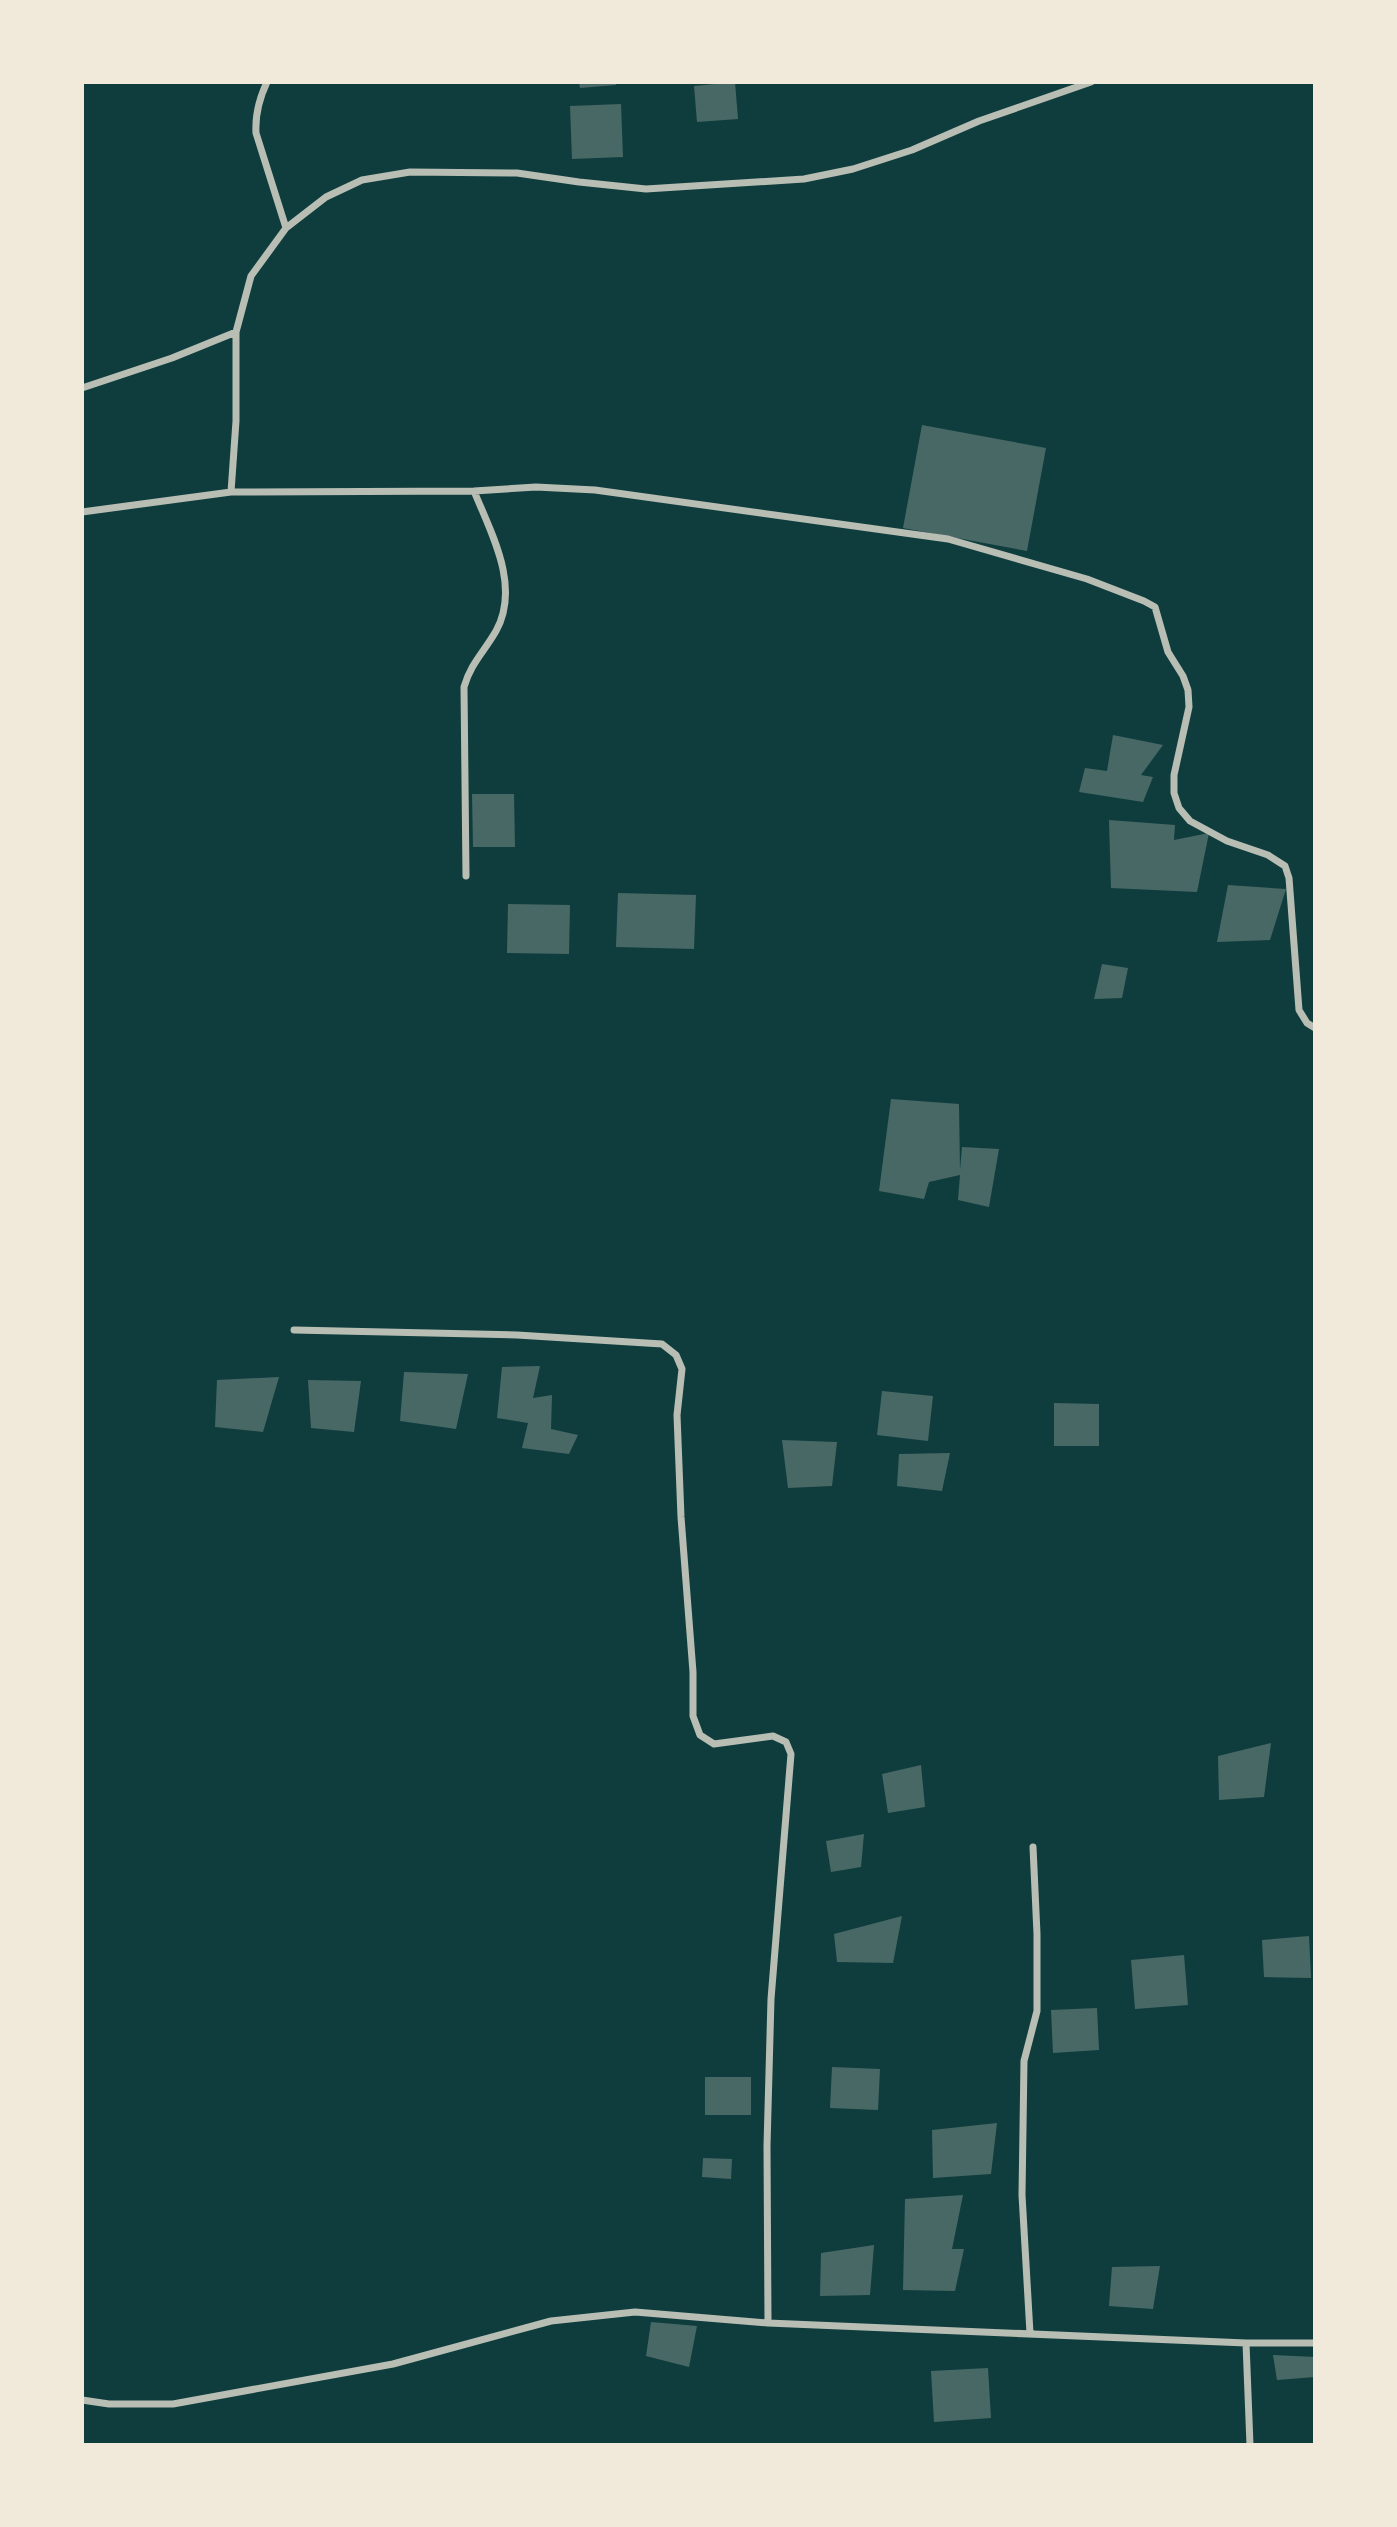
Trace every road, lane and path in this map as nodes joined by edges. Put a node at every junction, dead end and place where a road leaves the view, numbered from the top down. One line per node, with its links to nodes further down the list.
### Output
1 (267, 82): 3 (street)
2 (1091, 82): 3 (street)
3 (286, 228): 4 (street)
4 (236, 332): 5 (street); 7 (street)
5 (82, 388)
6 (474, 491): 7 (street); 9 (street); 10 (street)
7 (230, 492): 8 (street)
8 (82, 512)
9 (466, 876)
10 (1315, 1028)
11 (294, 1330): 13 (street)
12 (1033, 1847): 14 (street)
13 (768, 2323): 14 (street); 17 (street)
14 (1030, 2333): 15 (street)
15 (1247, 2343): 16 (street); 18 (street)
16 (1315, 2343)
17 (82, 2400)
18 (1250, 2445)

